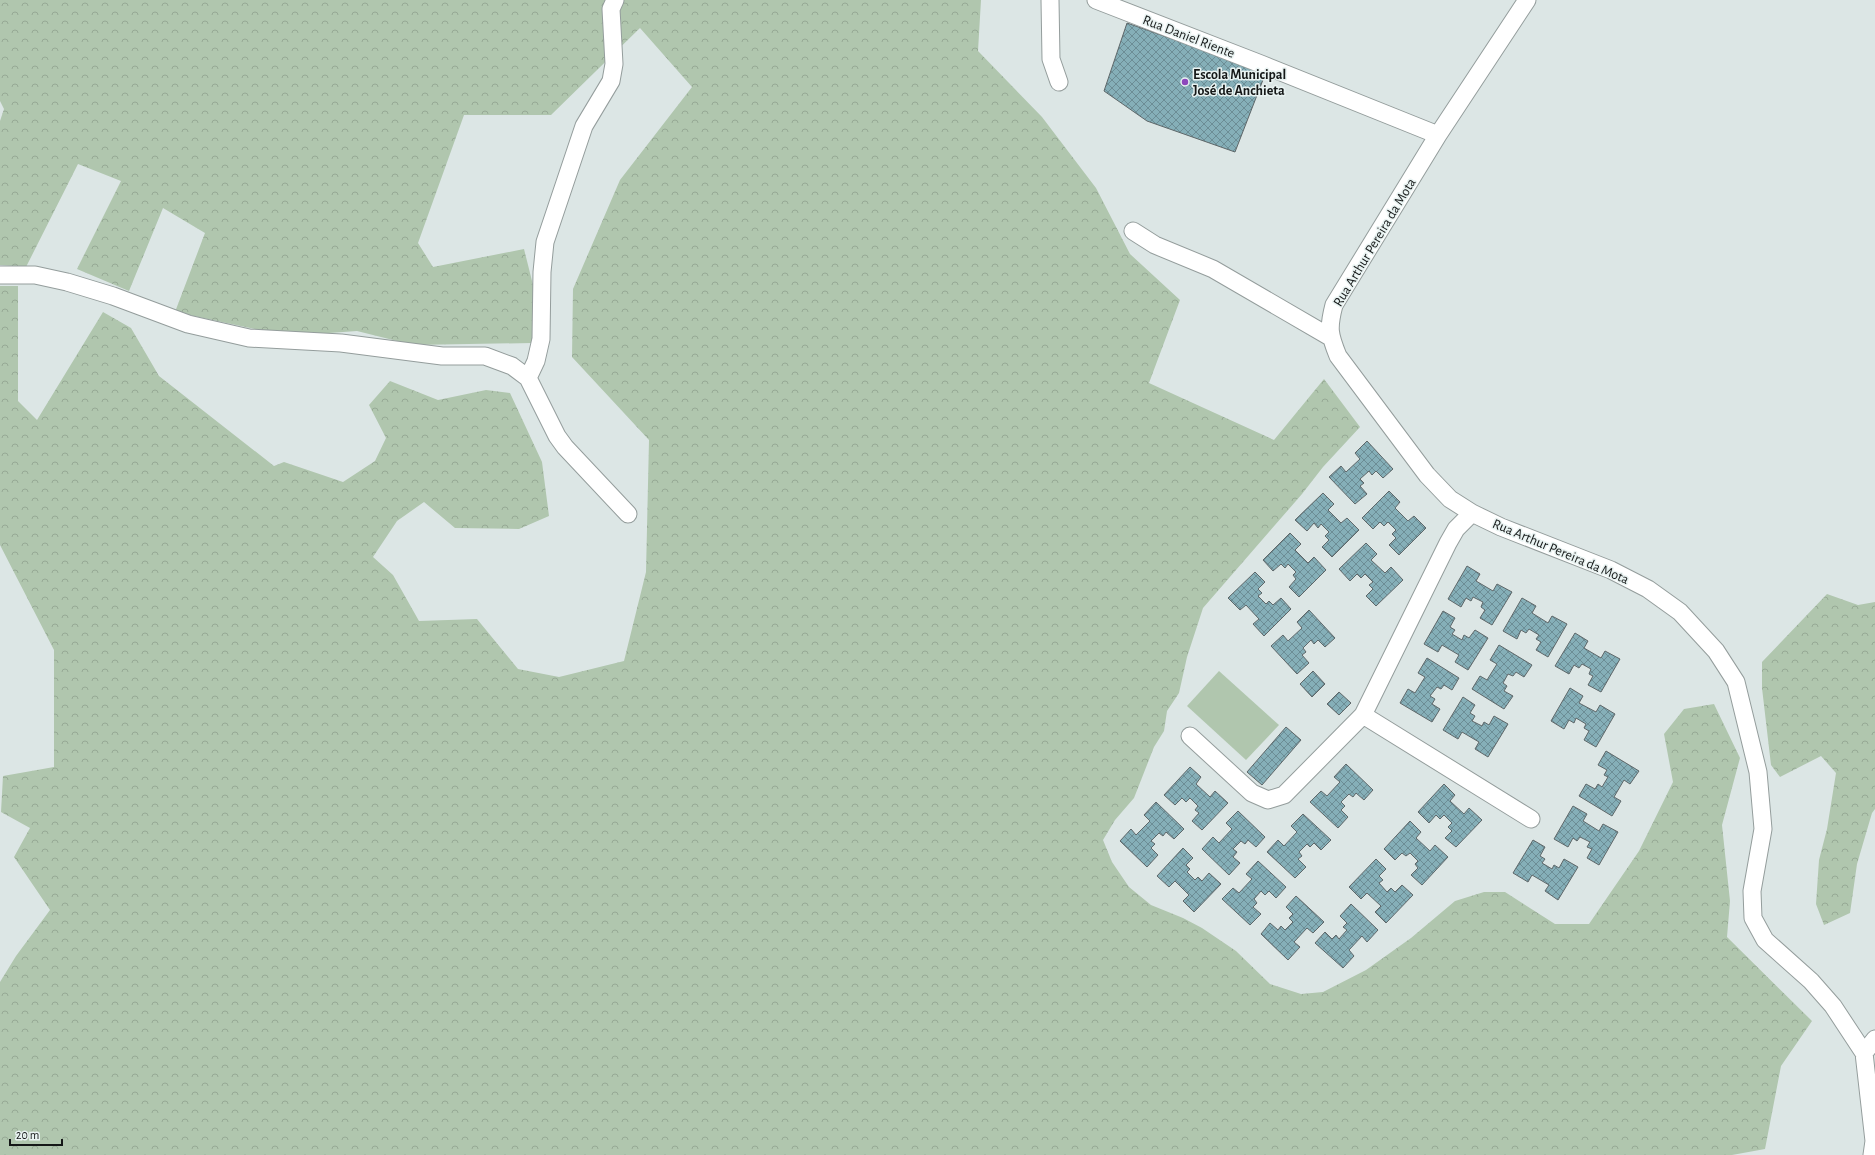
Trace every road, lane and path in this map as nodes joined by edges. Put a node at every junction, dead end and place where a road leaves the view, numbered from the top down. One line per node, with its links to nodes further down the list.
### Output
1 (615, 0): 10 (street)
2 (1050, 0): 5 (street)
3 (1096, 0): 6 (street, Rua Daniel Riente)
4 (1527, 0): 6 (street, Rua Arthur Pereira da Mota)
5 (1059, 82)
6 (1438, 136): 9 (street, Rua Arthur Pereira da Mota)
7 (1133, 231): 9 (street)
8 (0, 275): 10 (street)
9 (1330, 337): 11 (street, Rua Arthur Pereira da Mota)
10 (528, 378): 12 (street)
11 (1472, 513): 13 (street); 17 (street, Rua Arthur Pereira da Mota)
12 (628, 514)
13 (1363, 715): 14 (street); 15 (street)
14 (1190, 736)
15 (1531, 819)
16 (1875, 1039): 17 (street)
17 (1864, 1053): 18 (street, Rua Arthur Pereira da Mota)
18 (1872, 1155)

